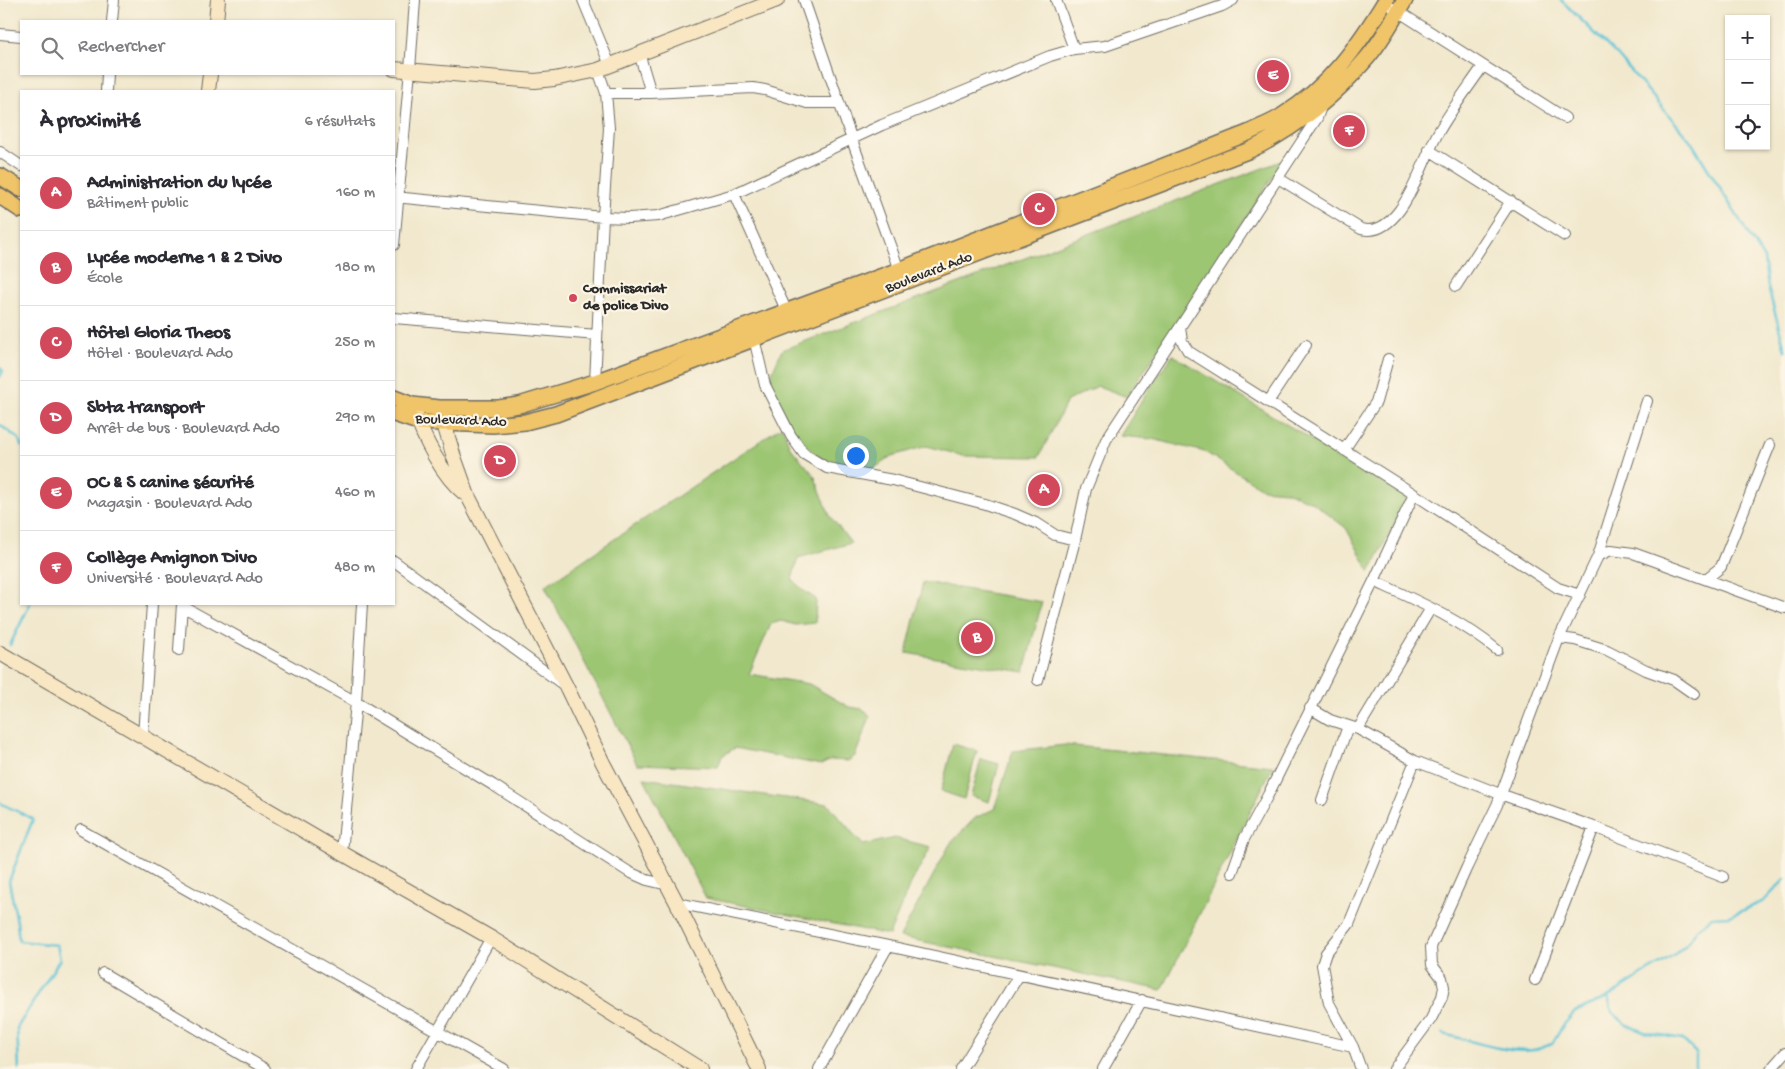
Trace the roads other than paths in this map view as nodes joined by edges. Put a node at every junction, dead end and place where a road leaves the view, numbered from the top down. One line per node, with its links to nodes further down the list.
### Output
1 (114, 0): 11 (street)
2 (218, 0): 12 (street)
3 (415, 0): 20 (street)
4 (583, 0): 18 (street)
5 (777, 0): 16 (street)
6 (804, 0): 27 (street)
7 (1056, 0): 15 (street)
8 (1233, 0): 15 (street)
9 (1383, 1): 10 (street); 45 (main road, Boulevard Ado)
10 (1402, 6): 17 (street); 28 (main road, Boulevard Ado)
11 (112, 20)
12 (216, 20)
13 (0, 34): 14 (street)
14 (20, 36)
15 (1074, 49): 30 (street)
16 (639, 53): 18 (street); 26 (street)
17 (1483, 66): 29 (street); 31 (street)
18 (604, 67): 20 (street); 25 (street)
19 (395, 68): 20 (street)
20 (410, 70): 39 (street)
21 (107, 75): 23 (street)
22 (210, 75): 24 (street)
23 (106, 90)
24 (208, 90)
25 (606, 93): 26 (street); 42 (street)
26 (651, 93): 27 (street)
27 (839, 102): 30 (street)
28 (1322, 103): 35 (street); 52 (main road, Boulevard Ado)
29 (1565, 118)
30 (852, 140): 37 (street); 45 (street)
31 (1429, 150): 35 (street); 40 (street)
32 (0, 152): 33 (street)
33 (20, 165)
34 (0, 176): 36 (main road)
35 (1278, 178): 50 (street)
36 (20, 188)
37 (734, 194): 42 (street); 47 (street)
38 (0, 196): 41 (main road)
39 (396, 197): 42 (street); 43 (street)
40 (1511, 201): 44 (street); 46 (street)
41 (20, 209)
42 (603, 217): 51 (street)
43 (395, 221)
44 (1565, 236)
45 (899, 270): 47 (main road, Boulevard Ado)
46 (1456, 286)
47 (786, 312): 49 (main road, Boulevard Ado)
48 (395, 318): 51 (street)
49 (750, 325): 52 (street); 55 (main road, Boulevard Ado)
50 (1180, 328): 58 (street); 68 (street)
51 (597, 335): 55 (street)
52 (755, 339): 63 (main road, Boulevard Ado); 68 (street)
53 (1306, 345): 58 (street)
54 (1388, 359): 65 (street)
55 (595, 382): 60 (main road, Boulevard Ado)
56 (395, 398): 59 (main road, Boulevard Ado)
57 (1647, 401): 69 (street)
58 (1268, 402): 65 (street)
59 (412, 404): 60 (main road, Boulevard Ado); 62 (street)
60 (439, 408): 63 (street)
61 (395, 414): 62 (main road, Boulevard Ado)
62 (418, 422): 63 (main road, Boulevard Ado); 67 (street)
63 (443, 422): 67 (street)
64 (1770, 445): 71 (street)
65 (1344, 450): 66 (street)
66 (1414, 494): 72 (street); 73 (street)
67 (468, 496): 84 (street)
68 (1075, 540): 83 (street)
69 (1598, 556): 71 (street); 73 (street)
70 (395, 562): 84 (street)
71 (1706, 579): 78 (street)
72 (1374, 581): 77 (street); 87 (street)
73 (1580, 595): 79 (street)
74 (152, 605): 90 (street)
75 (182, 605): 80 (street); 86 (street)
76 (362, 605): 86 (street)
77 (1432, 608): 81 (street); 89 (street)
78 (1785, 608)
79 (1559, 638): 85 (street); 92 (street)
80 (179, 650)
81 (1497, 650)
82 (0, 653): 90 (street)
83 (1038, 680)
84 (567, 688): 99 (street)
85 (1694, 694)
86 (356, 702): 96 (street); 99 (street)
87 (1310, 708): 88 (street); 97 (street)
88 (1348, 726): 89 (street); 93 (street)
89 (1358, 729): 91 (street)
90 (143, 736): 96 (street)
91 (1415, 761): 92 (street); 108 (street)
92 (1500, 794): 94 (street); 119 (street)
93 (1322, 800)
94 (1594, 827): 98 (street); 105 (street)
95 (81, 830): 107 (street)
96 (342, 853): 101 (street)
97 (1232, 873)
98 (1723, 876)
99 (668, 885): 100 (street)
100 (677, 903): 102 (street); 114 (street)
101 (492, 938): 107 (street); 113 (street)
102 (888, 946): 104 (street); 115 (street)
103 (103, 973): 110 (street)
104 (1019, 975): 106 (street); 116 (street)
105 (1535, 980)
106 (1142, 1000): 108 (street); 117 (street)
107 (439, 1031): 111 (street); 112 (street)
108 (1354, 1047): 118 (street)
109 (1785, 1053): 120 (street)
110 (265, 1069)
111 (416, 1069)
112 (504, 1069)
113 (700, 1069)
114 (759, 1069)
115 (819, 1069)
116 (961, 1069)
117 (1103, 1069)
118 (1361, 1069)
119 (1394, 1069)
120 (1771, 1069)

